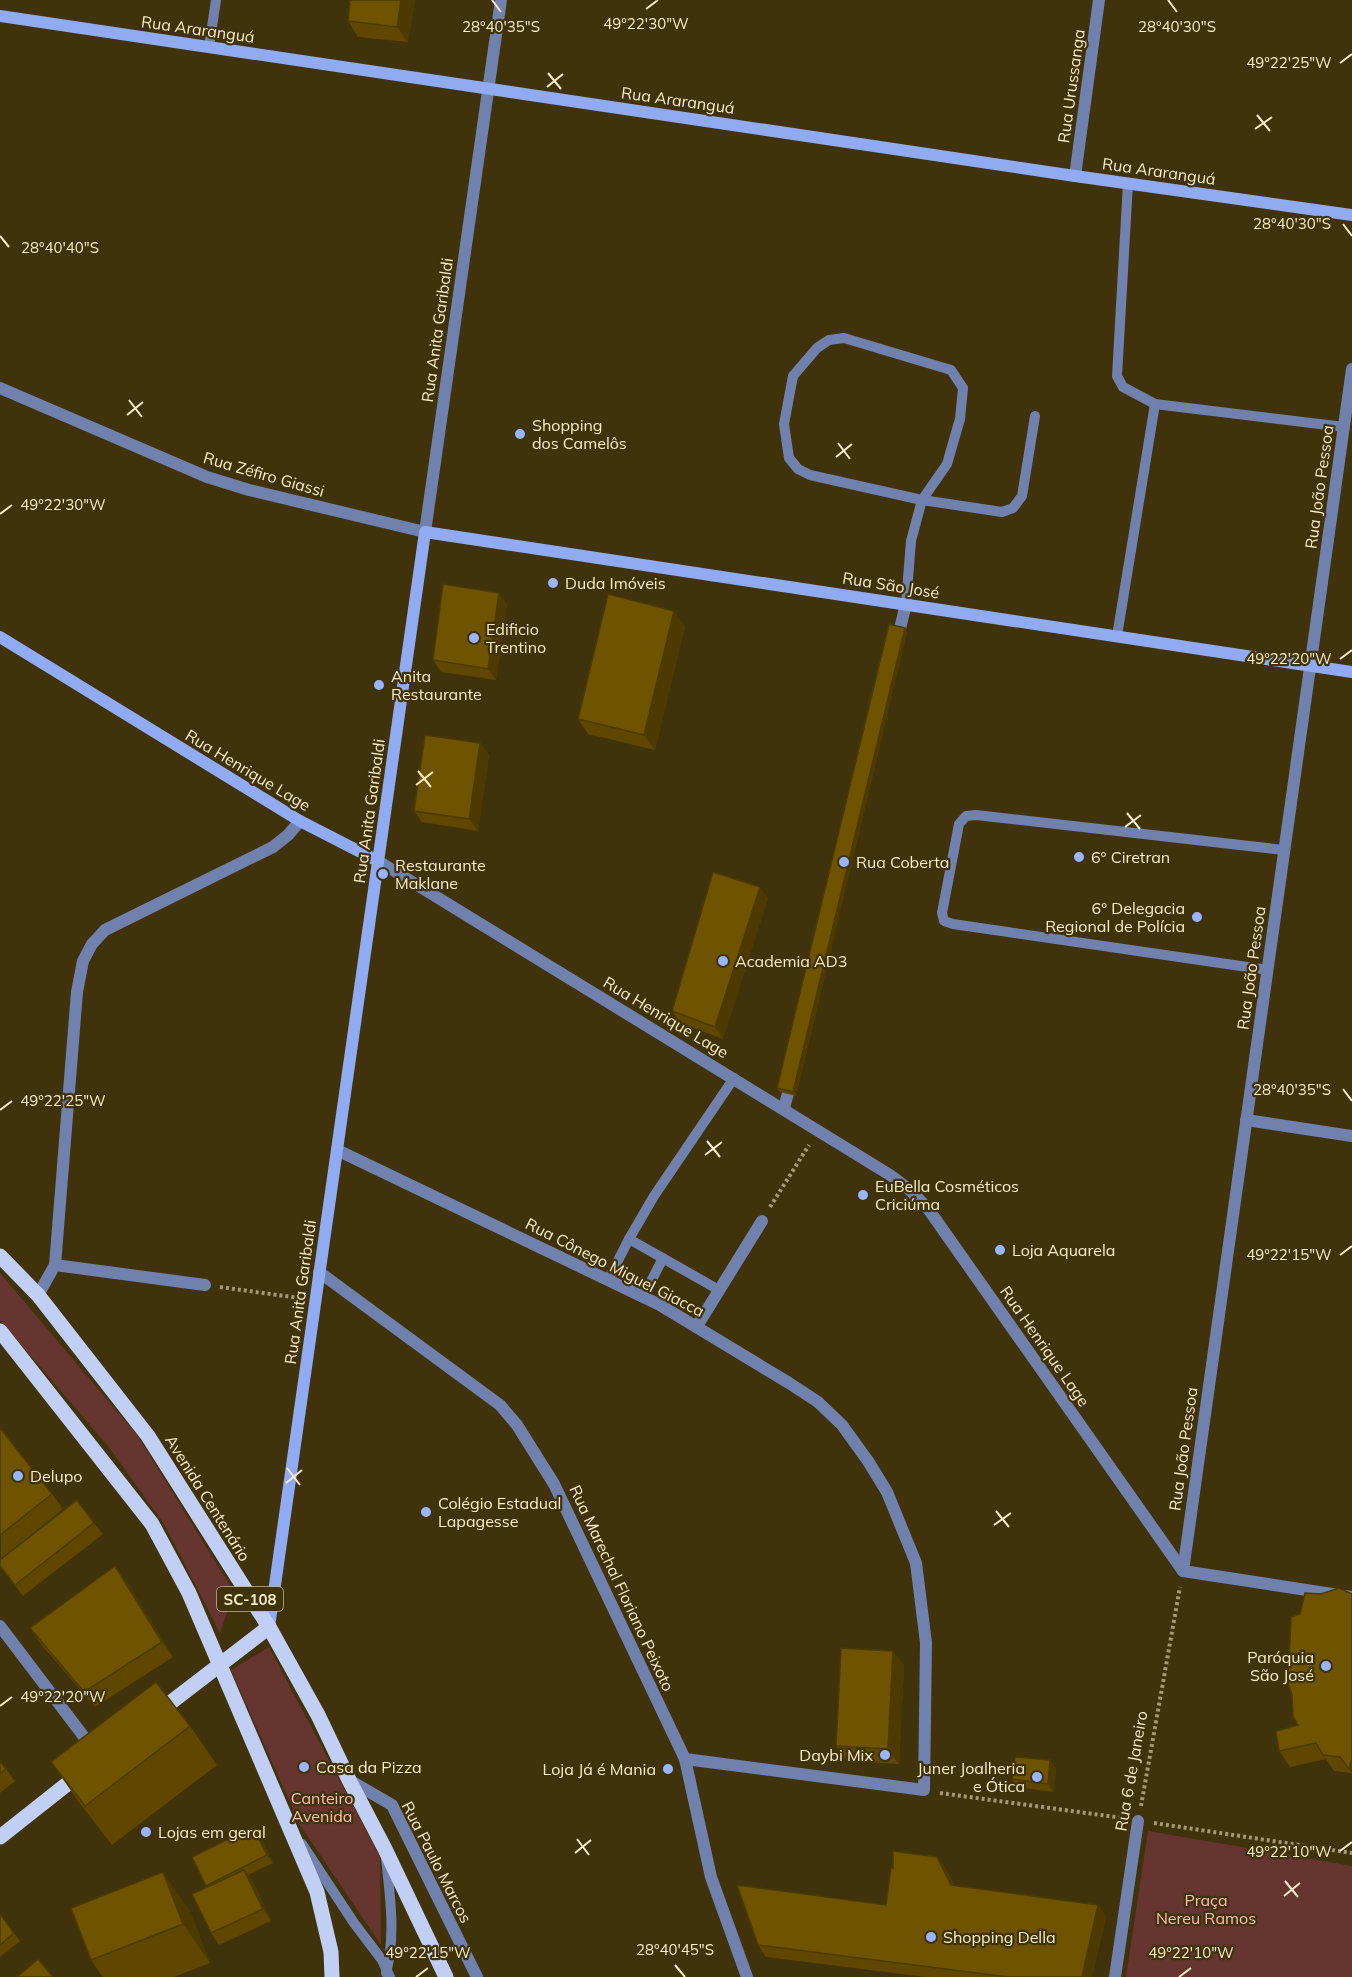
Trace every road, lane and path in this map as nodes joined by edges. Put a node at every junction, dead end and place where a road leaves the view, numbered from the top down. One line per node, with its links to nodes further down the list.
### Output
1 (216, 0): 5 (lane)
2 (501, 0): 6 (street, Rua Anita Garibaldi)
3 (1099, 0): 7 (street, Rua Urussanga)
4 (0, 16): 5 (main road, Rua Araranguá)
5 (209, 47): 6 (main road, Rua Araranguá)
6 (489, 89): 7 (main road, Rua Araranguá); 16 (street, Rua Anita Garibaldi)
7 (1075, 176): 8 (main road, Rua Araranguá)
8 (1128, 183): 9 (main road, Rua Araranguá); 12 (lane)
9 (1352, 215)
10 (1352, 369): 14 (street, Rua João Pessoa)
11 (0, 387): 16 (street, Rua Zéfiro Giassi)
12 (1155, 404): 14 (lane); 18 (lane)
13 (1035, 416): 15 (lane)
14 (1344, 427): 21 (street, Rua João Pessoa)
15 (922, 500): 15 (lane); 17 (lane)
16 (425, 532): 17 (main road, Rua São José); 25 (main road, Rua Anita Garibaldi)
17 (906, 604): 18 (main road, Rua São José); 20 (street)
18 (1117, 636): 21 (main road, Rua São José)
19 (0, 637): 23 (main road, Rua Henrique Lage)
20 (895, 650)
21 (1310, 666): 22 (main road, Rua São José); 24 (street, Rua João Pessoa)
22 (1352, 672)
23 (300, 821): 25 (main road, Rua Henrique Lage); 38 (street)
24 (1284, 850): 26 (street, Rua João Pessoa); 26 (lane)
25 (378, 861): 28 (street, Rua Henrique Lage); 33 (main road, Rua Anita Garibaldi)
26 (1268, 970): 30 (street, Rua João Pessoa)
27 (795, 1062): 29 (street)
28 (734, 1078): 29 (street, Rua Henrique Lage); 35 (lane)
29 (784, 1108): 31 (street, Rua Henrique Lage)
30 (1246, 1120): 32 (street); 48 (street, Rua João Pessoa)
31 (819, 1130): 34 (path); 48 (street, Rua Henrique Lage)
32 (1352, 1136)
33 (337, 1150): 39 (main road, Rua Anita Garibaldi); 40 (street, Rua Cônego Miguel Giacca)
34 (762, 1221): 42 (street)
35 (629, 1239): 37 (lane); 40 (lane)
36 (0, 1256): 43 (main road, Avenida Centenário / SC-108)
37 (663, 1258): 42 (lane); 44 (lane)
38 (55, 1265): 41 (street); 43 (street)
39 (319, 1272): 45 (main road, Rua Anita Garibaldi); 55 (street, Rua Marechal Floriano Peixoto)
40 (608, 1280): 44 (street, Rua Cônego Miguel Giacca)
41 (205, 1285): 45 (path)
42 (719, 1290): 46 (street)
43 (39, 1295): 51 (main road, Avenida Centenário / SC-108)
44 (643, 1297): 46 (street, Rua Cônego Miguel Giacca)
45 (315, 1300): 51 (main road, Rua Anita Garibaldi)
46 (697, 1326): 55 (street, Rua Cônego Miguel Giacca)
47 (0, 1331): 52 (main road)
48 (1183, 1571): 49 (street); 58 (path, Rua 6 de Janeiro)
49 (1352, 1597)
50 (0, 1626): 54 (street)
51 (269, 1627): 52 (main road); 56 (main road, Avenida Centenário / SC-108)
52 (219, 1664): 53 (main road); 57 (main road)
53 (146, 1722)
54 (105, 1754): 59 (main road)
55 (685, 1759): 65 (street, Rua Marechal Floriano Peixoto)
56 (349, 1780): 60 (main road, Avenida Centenário / SC-108); 64 (street, Rua Paulo Marcos)
57 (286, 1818): 61 (lane); 62 (main road)
58 (1138, 1821): 66 (street, Rua 6 de Janeiro)
59 (0, 1837)
60 (385, 1849): 61 (lane); 63 (main road, Avenida Centenário / SC-108)
61 (387, 1975)
62 (332, 1977)
63 (446, 1977)
64 (477, 1977)
65 (747, 1977)
66 (1115, 1977)

